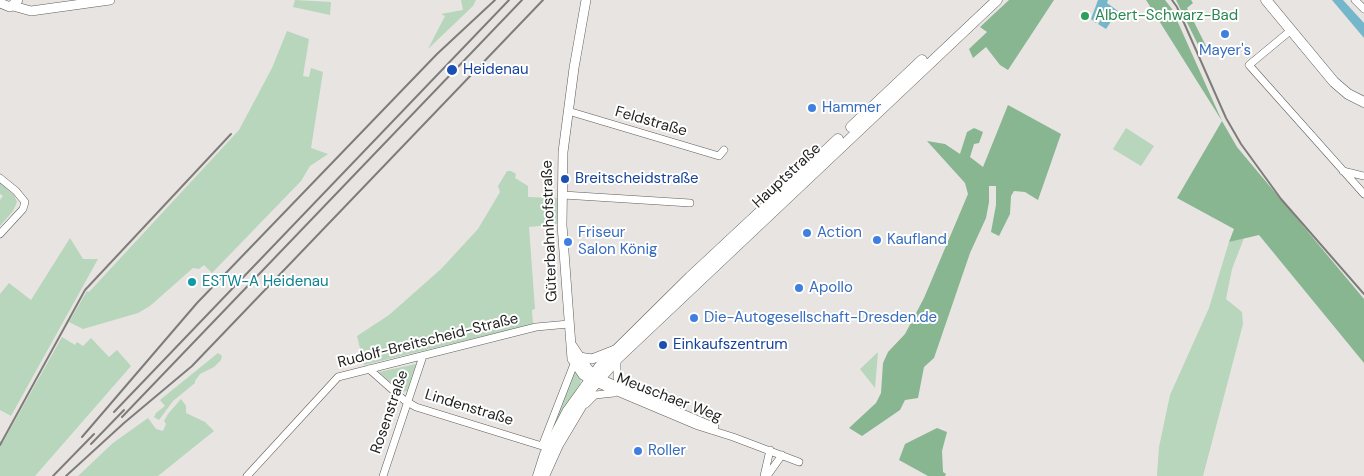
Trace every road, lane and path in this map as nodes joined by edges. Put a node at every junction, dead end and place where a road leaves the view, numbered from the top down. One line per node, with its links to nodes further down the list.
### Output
1 (105, 0): 2 (street); 8 (street)
2 (110, 0)
3 (586, 0): 12 (street, Güterbahnhofstraße)
4 (988, 0): 22 (main road, Hauptstraße)
5 (997, 0): 22 (main road, Hauptstraße)
6 (1266, 0): 10 (main road)
7 (1355, 0): 9 (street)
8 (9, 4)
9 (1364, 9)
10 (1290, 31): 11 (main road); 14 (street)
11 (1364, 102)
12 (568, 111): 13 (street, Feldstraße); 18 (street, Güterbahnhofstraße)
13 (724, 150)
14 (1343, 171): 15 (street); 17 (street)
15 (1364, 176)
16 (0, 178): 20 (street)
17 (1364, 193)
18 (562, 195): 19 (street); 21 (street, Güterbahnhofstraße)
19 (690, 203)
20 (0, 234)
21 (569, 324): 23 (street, Rudolf-Breitscheid-Straße); 24 (street, Güterbahnhofstraße)
22 (616, 354): 24 (street); 26 (main road, Hauptstraße); 28 (street)
23 (423, 356): 25 (street, Rudolf-Breitscheid-Straße); 29 (street, Rosenstraße)
24 (577, 361): 26 (street); 29 (street, Lindenstraße)
25 (369, 369): 29 (street, Lindenstraße); 35 (street, Rudolf-Breitscheid-Straße)
26 (595, 378): 27 (street, Meuschaer Weg); 28 (street, Meuschaer Weg); 30 (main road); 37 (main road)
27 (620, 394): 30 (street); 31 (street, Meuschaer Weg)
28 (641, 396): 31 (street, Meuschaer Weg)
29 (409, 403): 36 (street, Rosenstraße)
30 (570, 424): 38 (main road)
31 (733, 436): 32 (street, Meuschaer Weg)
32 (770, 450): 33 (street, Meuschaer Weg); 39 (street)
33 (782, 455): 34 (street, Meuschaer Weg); 39 (street)
34 (799, 462)
35 (247, 476)
36 (383, 476)
37 (538, 476)
38 (544, 476)
39 (766, 476)

